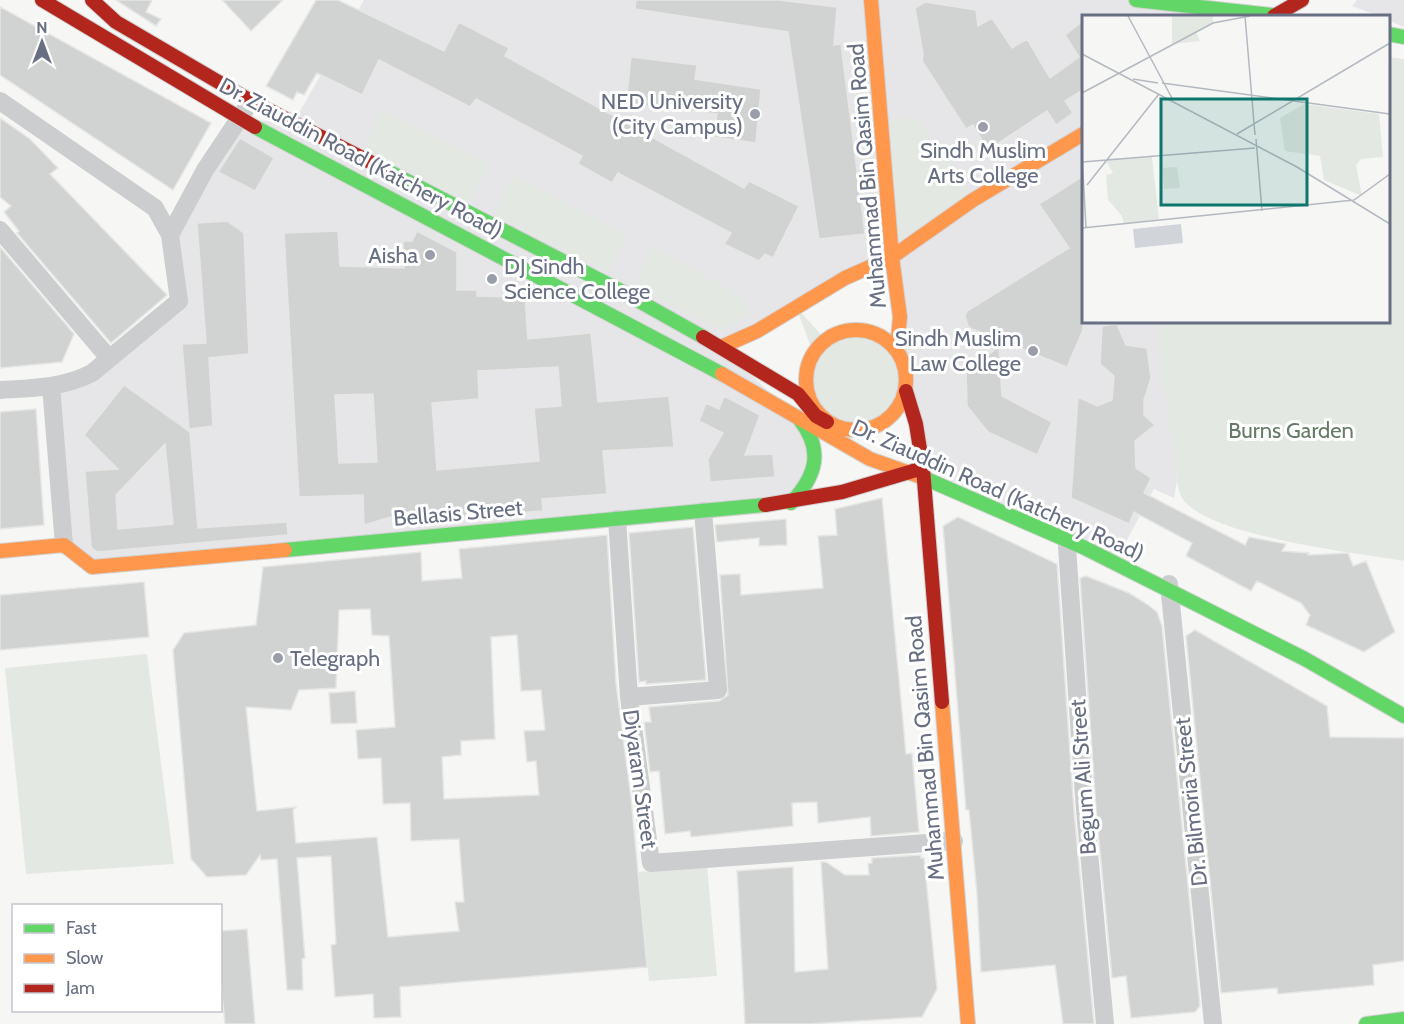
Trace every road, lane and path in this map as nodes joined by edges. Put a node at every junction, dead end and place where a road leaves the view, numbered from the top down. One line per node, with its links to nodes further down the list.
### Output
1 (42, 0): 14 (main road, Dr. Ziauddin Road (Katchery Road))
2 (92, 0): 13 (main road, Dr. Ziauddin Road (Katchery Road))
3 (872, 0): 18 (main road, Muhammad Bin Qasim Road)
4 (1136, 0): 7 (main road)
5 (1271, 0): 8 (street)
6 (1302, 0): 9 (main road)
7 (1267, 15)
8 (1276, 15)
9 (1278, 15)
10 (1389, 34): 11 (main road)
11 (1404, 37)
12 (0, 101): 17 (street)
13 (251, 101): 14 (street); 19 (main road, Dr. Ziauddin Road (Katchery Road))
14 (240, 119): 17 (street); 27 (main road, Dr. Ziauddin Road (Katchery Road))
15 (1082, 135): 18 (main road)
16 (0, 230): 21 (street)
17 (170, 235): 21 (street)
18 (892, 257): 19 (main road); 20 (main road, Muhammad Bin Qasim Road)
19 (722, 347): 26 (main road, Dr. Ziauddin Road (Katchery Road))
20 (897, 349): 24 (main road); 25 (main road)
21 (108, 357): 22 (street)
22 (51, 386): 23 (street); 36 (street)
23 (0, 390)
24 (906, 391): 28 (main road); 31 (main road, Muhammad Bin Qasim Road)
25 (810, 401): 26 (main road); 28 (main road)
26 (816, 416): 28 (main road, Dr. Ziauddin Road (Katchery Road)); 29 (main road)
27 (800, 420): 29 (main road, Dr. Ziauddin Road (Katchery Road)); 32 (main road)
28 (837, 427): 31 (main road, Dr. Ziauddin Road (Katchery Road))
29 (824, 434): 30 (main road, Dr. Ziauddin Road (Katchery Road))
30 (908, 473): 31 (main road, Bellasis Street); 32 (main road, Bellasis Street)
31 (923, 473): 35 (main road, Dr. Ziauddin Road (Katchery Road)); 42 (main road, Muhammad Bin Qasim Road)
32 (791, 503): 33 (main road, Bellasis Street)
33 (703, 511): 34 (main road, Bellasis Street); 39 (street, Diyaram Street)
34 (617, 519): 36 (main road, Bellasis Street); 39 (street)
35 (1066, 535): 38 (main road, Dr. Ziauddin Road (Katchery Road)); 45 (street, Begum Ali Street)
36 (64, 545): 37 (main road)
37 (0, 551)
38 (1169, 586): 40 (main road, Dr. Ziauddin Road (Katchery Road)); 41 (main road, Dr. Ziauddin Road (Katchery Road)); 46 (street, Dr. Bilmoria Street)
39 (629, 697): 42 (street, Diyaram Street)
40 (1404, 701)
41 (1404, 716)
42 (954, 841): 44 (main road, Muhammad Bin Qasim Road)
43 (1404, 1019): 47 (main road)
44 (968, 1024)
45 (1105, 1024)
46 (1213, 1024)
47 (1366, 1024)

